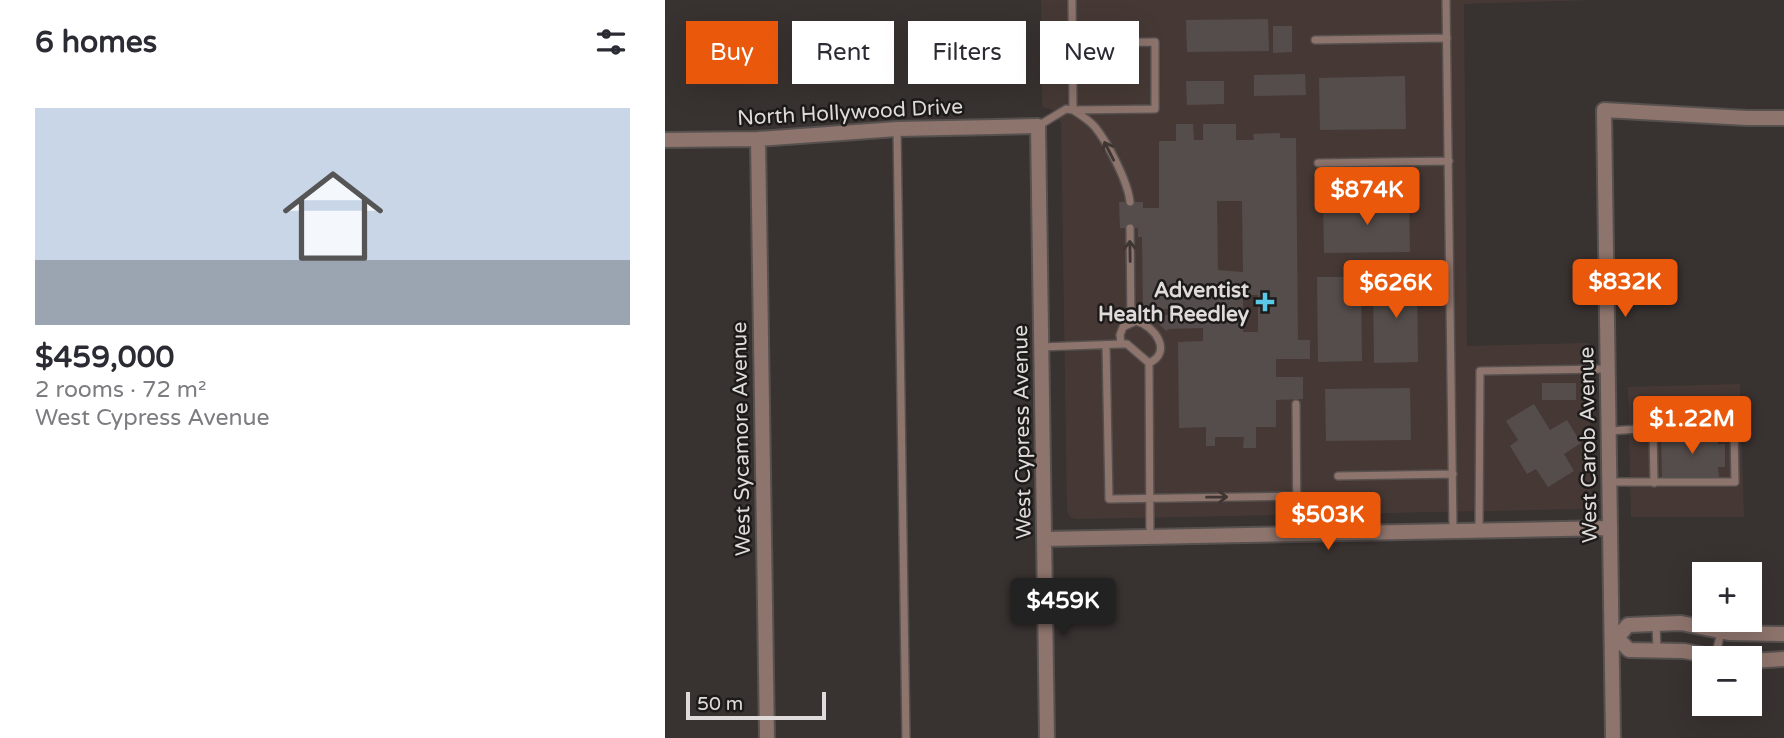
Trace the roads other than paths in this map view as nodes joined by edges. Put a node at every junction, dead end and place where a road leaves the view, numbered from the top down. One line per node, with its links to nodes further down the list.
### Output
1 (1072, 0): 3 (lane)
2 (1446, 0): 4 (lane)
3 (1072, 21)
4 (1447, 37): 5 (lane); 14 (lane)
5 (1315, 40)
6 (1139, 42): 8 (lane)
7 (1073, 84): 8 (lane)
8 (1073, 110): 10 (lane); 16 (lane, one-way to 8)
9 (1784, 118): 23 (street, West Carob Avenue)
10 (1038, 126): 11 (street, North Hollywood Drive); 21 (street, West Cypress Avenue)
11 (897, 129): 12 (street, North Hollywood Drive); 50 (lane)
12 (758, 139): 13 (street, North Hollywood Drive); 49 (street, West Sycamore Avenue)
13 (665, 140)
14 (1449, 161): 15 (lane); 27 (lane)
15 (1318, 163)
16 (1130, 202)
17 (1130, 229): 18 (lane, one-way to 17)
18 (1131, 322): 19 (lane); 22 (lane)
19 (1121, 344): 20 (lane); 22 (lane)
20 (1107, 345): 21 (lane); 32 (lane)
21 (1041, 347): 38 (street, West Cypress Avenue)
22 (1149, 363): 32 (lane)
23 (1608, 369): 26 (street, West Carob Avenue); 35 (lane)
24 (1296, 404): 31 (lane)
25 (1654, 428): 26 (lane); 30 (lane); 30 (lane)
26 (1609, 431): 29 (street, West Carob Avenue)
27 (1453, 474): 28 (lane); 34 (lane)
28 (1338, 475)
29 (1610, 482): 30 (lane); 33 (street, West Carob Avenue)
30 (1654, 483)
31 (1296, 496): 32 (lane, one-way to 31); 36 (lane)
32 (1149, 499): 37 (lane)
33 (1610, 528): 35 (street); 43 (street, West Carob Avenue)
34 (1453, 531): 35 (street); 36 (street)
35 (1479, 531)
36 (1297, 535): 37 (street)
37 (1150, 537): 38 (street)
38 (1045, 539): 51 (street, West Cypress Avenue)
39 (1656, 624): 40 (street); 43 (street); 45 (lane)
40 (1692, 626)
41 (1721, 632): 42 (street); 44 (lane)
42 (1784, 634)
43 (1615, 638): 45 (street); 52 (street, West Carob Avenue)
44 (1719, 646)
45 (1657, 650): 46 (street)
46 (1692, 652)
47 (1784, 659): 48 (street)
48 (1762, 660)
49 (767, 738)
50 (906, 738)
51 (1047, 738)
52 (1613, 738)

